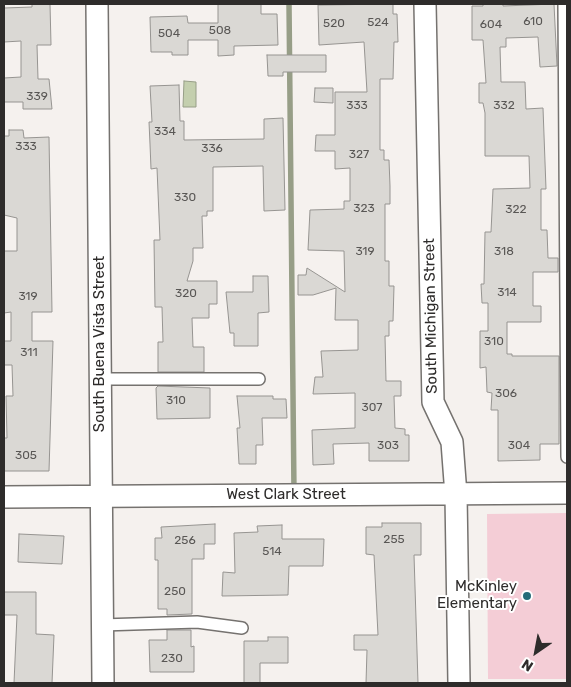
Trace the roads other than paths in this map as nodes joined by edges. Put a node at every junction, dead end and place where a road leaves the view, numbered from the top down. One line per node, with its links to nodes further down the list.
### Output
1 (97, 4): 4 (street, South Buena Vista Street)
2 (425, 4): 8 (street, South Michigan Street)
3 (564, 4): 6 (lane)
4 (100, 379): 5 (lane); 10 (street, South Buena Vista Street)
5 (259, 379)
6 (567, 457)
7 (567, 493): 8 (street, West Clark Street)
8 (456, 495): 10 (street, West Clark Street); 14 (street, South Michigan Street)
9 (4, 497): 10 (street, West Clark Street)
10 (100, 497): 11 (street, South Buena Vista Street)
11 (102, 625): 12 (lane); 13 (street, South Buena Vista Street)
12 (242, 628)
13 (102, 683)
14 (459, 683)

